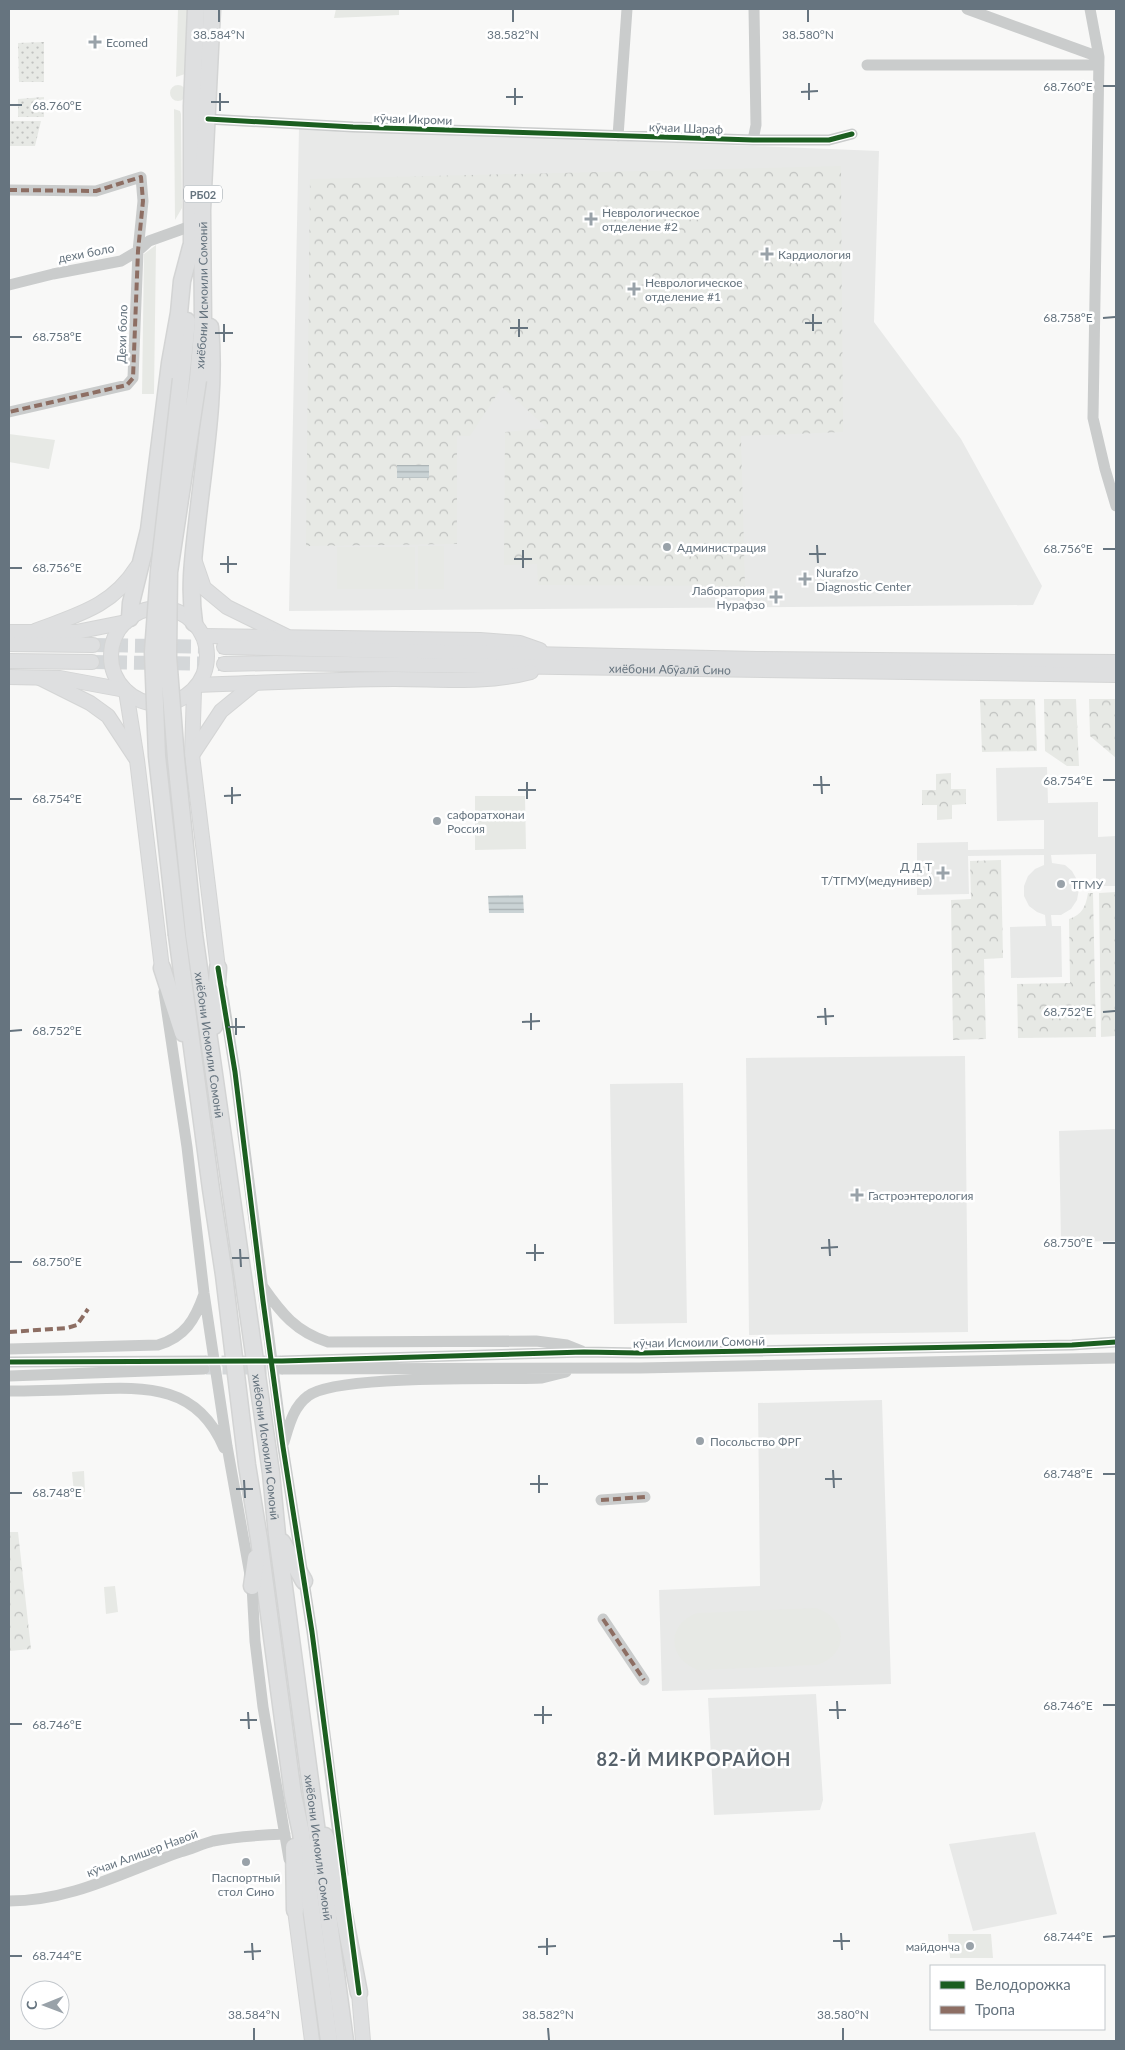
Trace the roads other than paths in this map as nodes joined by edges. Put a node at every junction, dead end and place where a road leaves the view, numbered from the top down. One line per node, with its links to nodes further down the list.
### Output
1 (196, 9): 14 (highway, хиёбони Исмоили Сомонӣ / РБ02)
2 (212, 9): 9 (highway, хиёбони Исмоили Сомонӣ / РБ02)
3 (628, 9): 11 (street)
4 (754, 9): 12 (street)
5 (967, 9): 7 (street)
6 (1090, 9): 7 (street)
7 (1099, 61): 8 (street); 20 (street)
8 (867, 64)
9 (208, 119): 11 (street, кӯчаи Икроми); 17 (highway, хиёбони Исмоили Сомонӣ / РБ02)
10 (852, 134): 12 (street, кӯчаи Шараф)
11 (618, 136): 12 (street, кӯчаи Шараф)
12 (753, 140)
13 (9, 190): 16 (street)
14 (190, 226): 15 (highway, хиёбони Исмоили Сомонӣ / РБ02); 16 (street, дехи боло)
15 (191, 247): 21 (highway, РБ02); 48 (highway, хиёбони Исмоили Сомонӣ / РБ02, bridge)
16 (138, 251): 18 (street, дехи боло); 19 (street, Дехи боло)
17 (203, 282): 22 (highway, РБ02); 47 (highway, хиёбони Исмоили Сомонӣ / РБ02, bridge)
18 (9, 285)
19 (9, 412)
20 (1116, 506)
21 (143, 558): 23 (highway, РБ02); 26 (main road)
22 (193, 558): 24 (highway, РБ02); 27 (main road)
23 (128, 620): 24 (main road); 26 (main road); 42 (main road)
24 (198, 630): 27 (main road); 41 (main road)
25 (9, 632): 26 (main road)
26 (35, 632)
27 (289, 637): 31 (main road)
28 (9, 644): 29 (main road)
29 (93, 645)
30 (224, 648): 31 (main road, хиёбони Абӯалӣ Сино)
31 (548, 653): 34 (main road, хиёбони Абӯалӣ Сино)
32 (9, 661): 33 (main road)
33 (92, 662)
34 (1116, 662)
35 (224, 664): 36 (main road, хиёбони Абӯалӣ Сино)
36 (547, 668): 37 (main road, хиёбони Абӯалӣ Сино); 40 (main road)
37 (1116, 675)
38 (9, 677): 39 (main road)
39 (40, 678): 42 (main road); 44 (main road)
40 (254, 684): 41 (main road); 43 (main road)
41 (196, 687): 42 (main road); 43 (main road)
42 (125, 691): 44 (main road)
43 (192, 755): 46 (main road)
44 (137, 760): 45 (main road)
45 (162, 968): 48 (highway); 50 (street)
46 (218, 968): 47 (highway); 49 (street)
47 (212, 1061): 67 (highway, хиёбони Исмоили Сомонӣ)
48 (195, 1071): 68 (highway, хиёбони Исмоили Сомонӣ)
49 (262, 1285): 53 (street); 63 (street)
50 (204, 1293): 52 (street); 64 (street)
51 (1116, 1342): 54 (street, кӯчаи Исмоили Сомонӣ)
52 (9, 1349)
53 (584, 1352): 54 (street, кӯчаи Исмоили Сомонӣ); 57 (street, кӯчаи Исмоили Сомонӣ)
54 (734, 1352): 59 (street)
55 (1116, 1358): 59 (street, кӯчаи Исмоили Сомонӣ)
56 (9, 1362): 61 (street)
57 (461, 1363): 58 (street, кӯчаи Исмоили Сомонӣ); 60 (street, кӯчаи Исмоили Сомонӣ)
58 (283, 1365)
59 (734, 1366): 60 (street, кӯчаи Исмоили Сомонӣ)
60 (582, 1368): 63 (street)
61 (9, 1376)
62 (9, 1391): 64 (street)
63 (283, 1446): 69 (street)
64 (231, 1466): 70 (street)
65 (645, 1497): 66 (street)
66 (601, 1500)
67 (278, 1535): 69 (highway); 73 (highway, хиёбони Исмоили Сомонӣ)
68 (259, 1539): 70 (highway); 74 (highway, хиёбони Исмоили Сомонӣ)
69 (304, 1581): 78 (street)
70 (252, 1586): 75 (street)
71 (603, 1619): 72 (street)
72 (644, 1680)
73 (312, 1792): 78 (highway); 81 (highway, хиёбони Исмоили Сомонӣ)
74 (294, 1795): 77 (highway); 80 (highway, хиёбони Исмоили Сомонӣ)
75 (285, 1834): 76 (street, кӯчаи Алишер Навоӣ); 77 (street)
76 (9, 1901)
77 (295, 1910): 79 (main road)
78 (359, 1993): 82 (main road)
79 (312, 2041)
80 (329, 2041)
81 (345, 2041)
82 (363, 2041)

